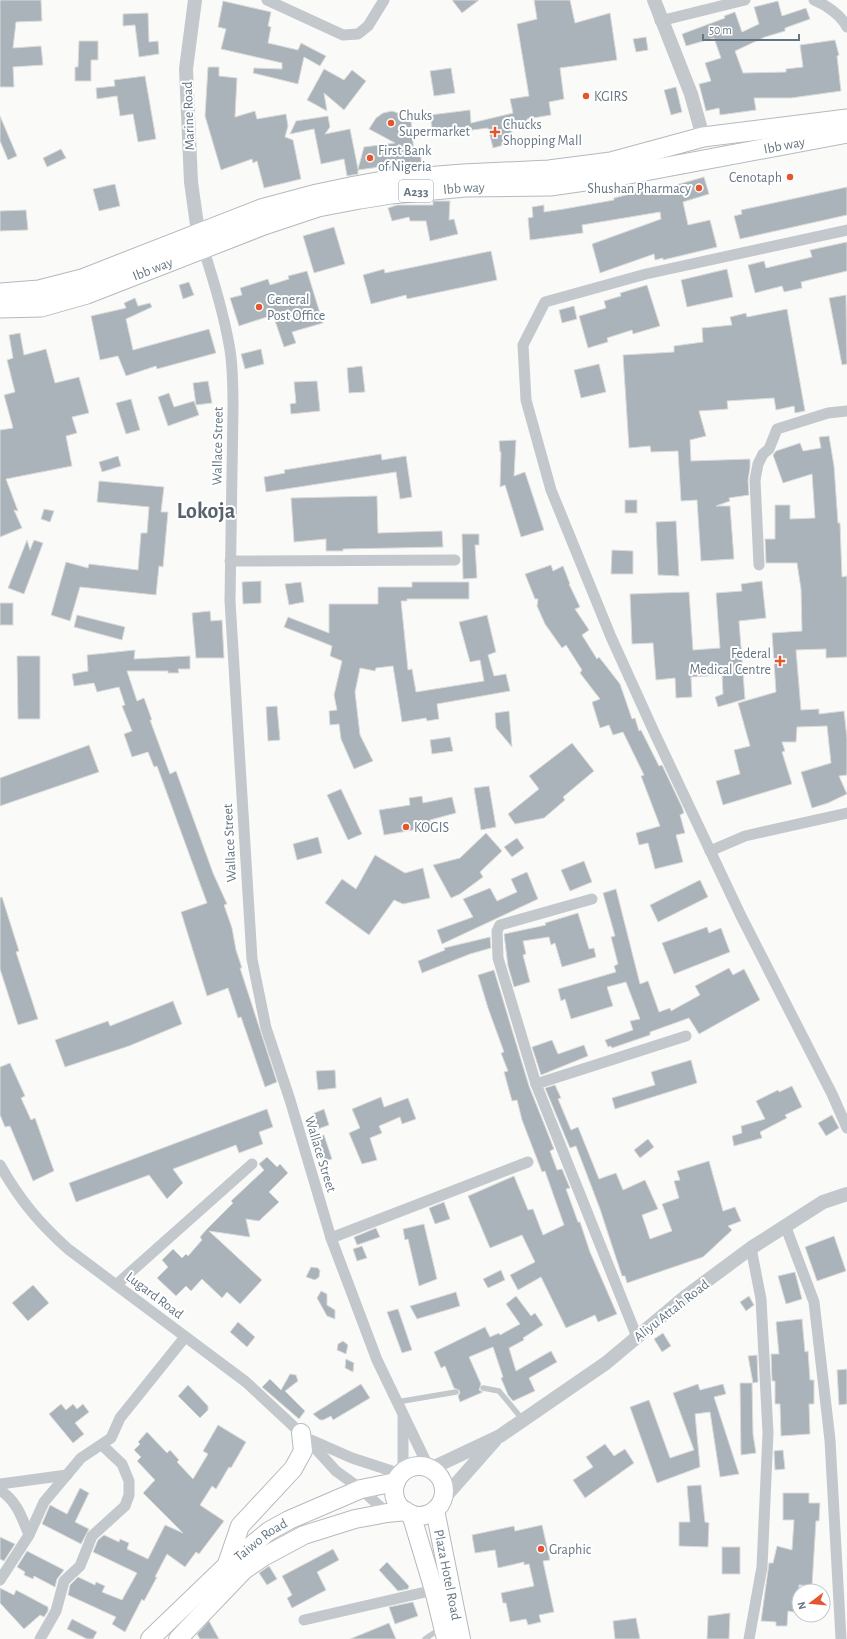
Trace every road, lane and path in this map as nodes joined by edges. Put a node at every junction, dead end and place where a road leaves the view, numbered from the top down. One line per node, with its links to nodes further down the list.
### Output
1 (195, 0): 13 (street, Marine Road)
2 (267, 0): 3 (street)
3 (384, 0)
4 (654, 0): 7 (street)
5 (746, 0): 7 (street)
6 (814, 0): 8 (street)
7 (660, 21): 11 (street)
8 (847, 27)
9 (847, 119): 11 (highway, A233)
10 (847, 133): 13 (highway, Ibb way / A233)
11 (703, 137): 13 (highway, A233)
12 (847, 230): 21 (street)
13 (200, 240): 14 (highway, A233); 15 (highway, Ibb way / A233); 18 (street, Wallace Street)
14 (0, 293)
15 (0, 308)
16 (847, 410): 19 (street)
17 (455, 560): 18 (street)
18 (230, 561): 31 (street, Wallace Street)
19 (759, 565)
20 (847, 813): 21 (street)
21 (710, 851): 25 (street)
22 (592, 899): 24 (street)
23 (686, 1036): 24 (street)
24 (536, 1084): 35 (street)
25 (847, 1128)
26 (528, 1162): 31 (street)
27 (252, 1164): 33 (street)
28 (0, 1165): 33 (street, Lugard Road)
29 (847, 1194): 30 (street, Aliyu Attah Road)
30 (785, 1225): 32 (street, Aliyu Attah Road); 65 (street)
31 (331, 1238): 38 (street, Wallace Street)
32 (751, 1248): 35 (street, Aliyu Attah Road); 64 (street)
33 (116, 1285): 34 (street, Lugard Road)
34 (185, 1337): 41 (street, Lugard Road); 43 (street)
35 (636, 1337): 40 (street, Aliyu Attah Road)
36 (483, 1388): 40 (lane)
37 (456, 1392): 38 (lane)
38 (397, 1402): 39 (street, Wallace Street)
39 (403, 1415): 44 (street, Wallace Street); 46 (street)
40 (523, 1420): 42 (street, Aliyu Attah Road)
41 (303, 1435): 46 (street); 48 (street); 54 (main road)
42 (500, 1436): 44 (street); 50 (street)
43 (102, 1445): 45 (street); 59 (street)
44 (430, 1467): 46 (main road); 50 (main road)
45 (67, 1475): 47 (street); 53 (street)
46 (400, 1476): 48 (main road, Taiwo Road); 52 (main road)
47 (0, 1484)
48 (361, 1489): 51 (street); 54 (main road, Taiwo Road)
49 (0, 1490): 53 (street)
50 (439, 1505): 52 (main road); 63 (main road, Plaza Hotel Road)
51 (387, 1513): 52 (main road, Taiwo Road); 61 (main road, Taiwo Road)
52 (408, 1513): 56 (main road, Plaza Hotel Road)
53 (30, 1535): 55 (street)
54 (227, 1565): 60 (main road, Taiwo Road)
55 (0, 1580)
56 (434, 1590): 57 (street); 58 (main road, Plaza Hotel Road)
57 (304, 1620)
58 (444, 1633): 62 (lane)
59 (40, 1639)
60 (150, 1639)
61 (178, 1639)
62 (424, 1639)
63 (460, 1639)
64 (749, 1639)
65 (841, 1639)

